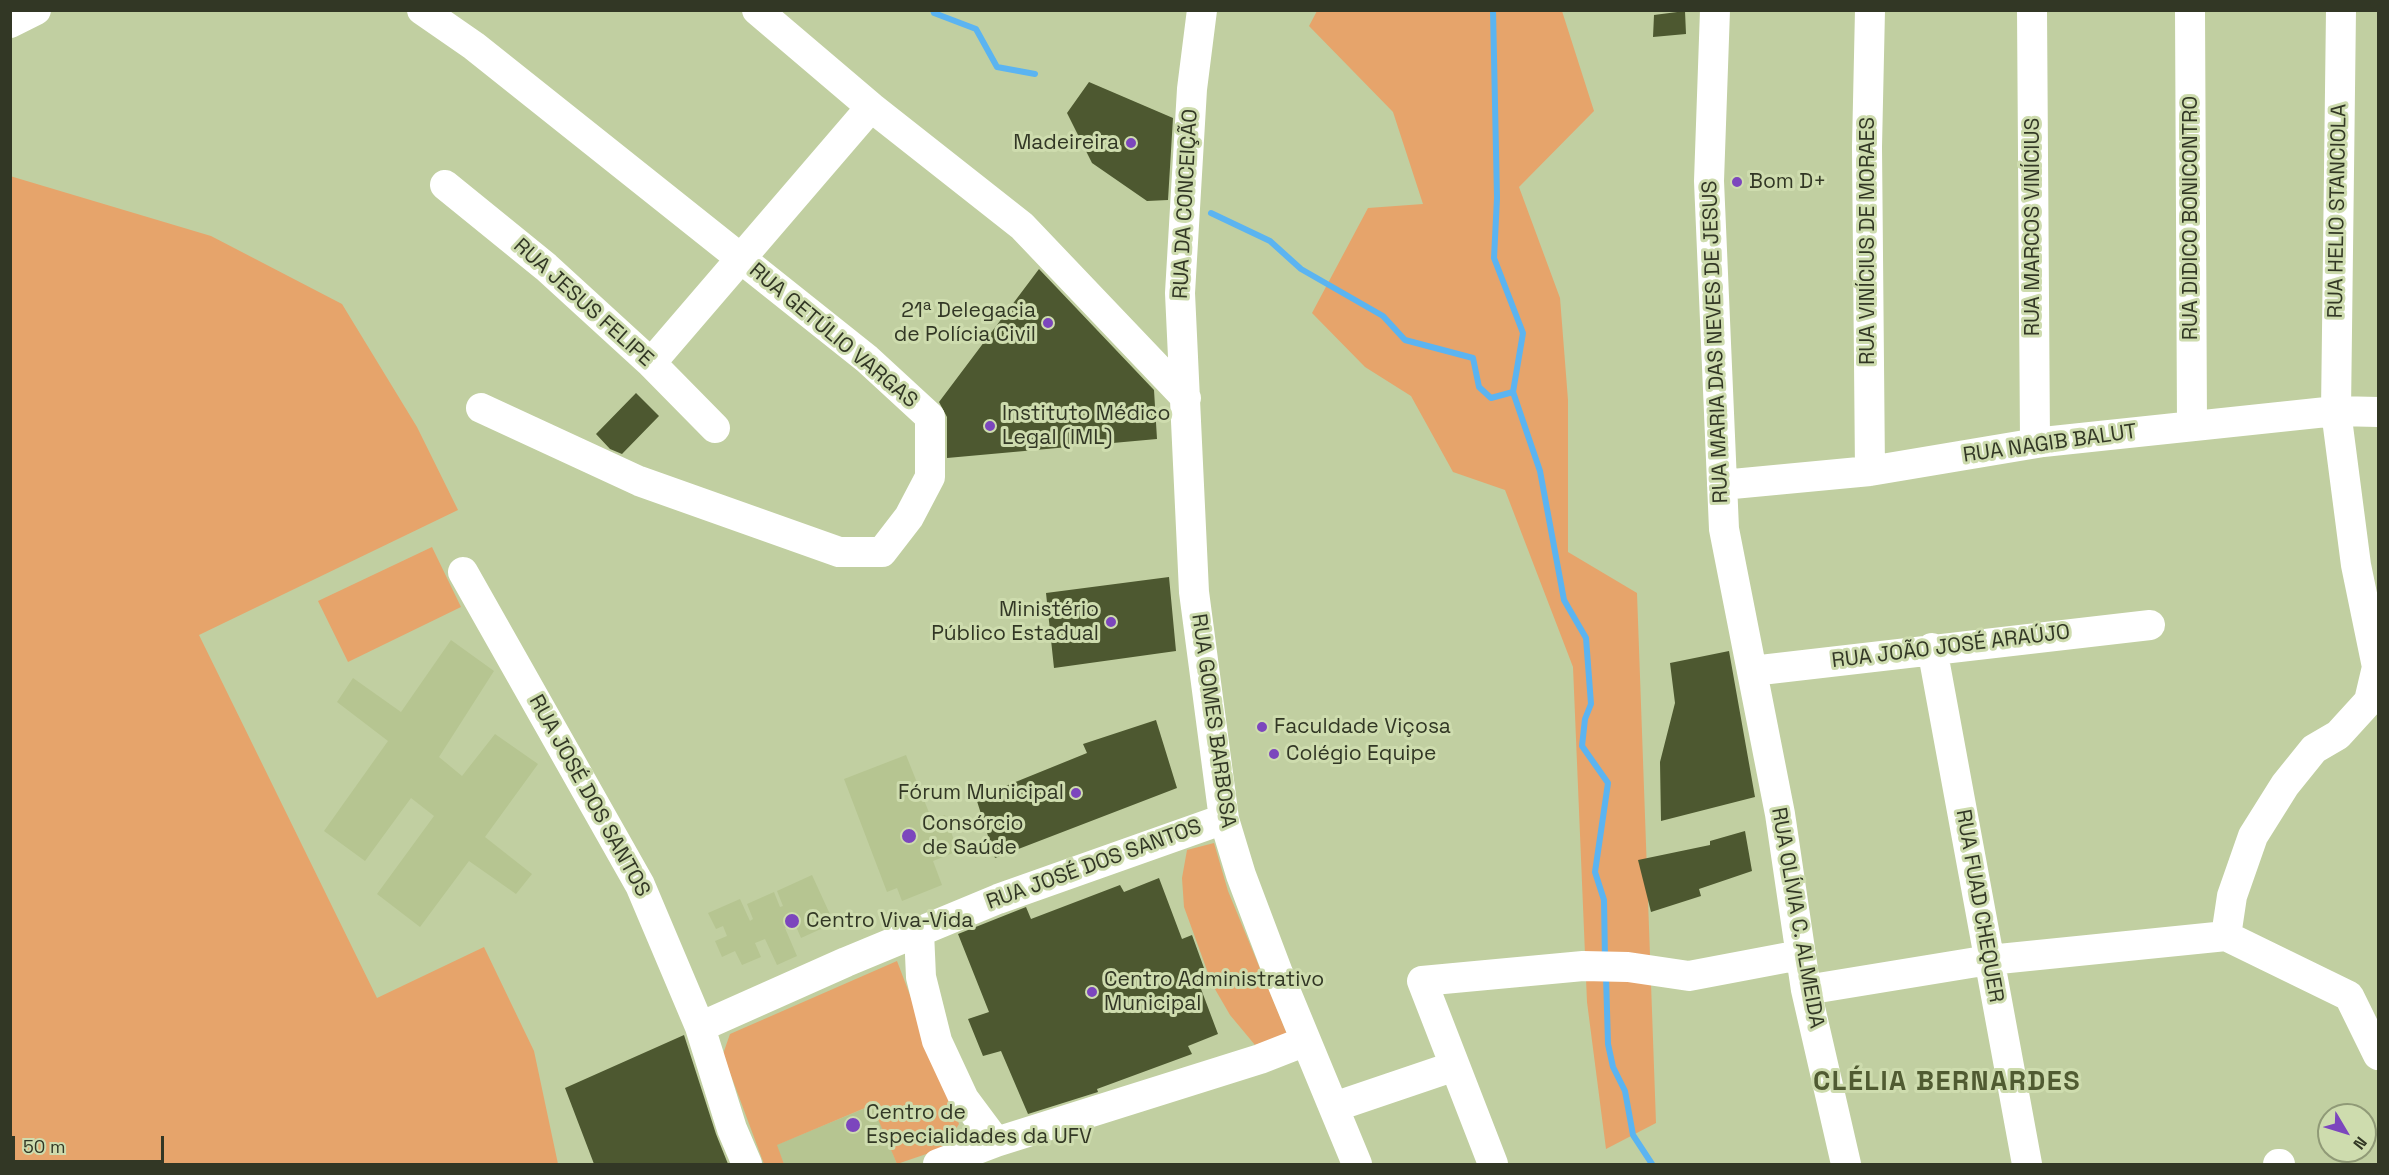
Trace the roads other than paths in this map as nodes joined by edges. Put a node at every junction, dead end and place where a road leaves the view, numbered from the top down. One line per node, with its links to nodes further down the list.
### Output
1 (36, 10): 10 (street)
2 (422, 10): 13 (street, RUA GETÚLIO VARGAS)
3 (757, 10): 11 (street)
4 (1202, 10): 15 (street, RUA DA CONCEIÇÃO)
5 (1715, 10): 23 (street, RUA MARIA DAS NEVES DE JESUS)
6 (1870, 10): 22 (street, RUA VINÍCIUS DE MORAES)
7 (2032, 10): 21 (street, RUA MARCOS VINÍCIUS)
8 (2190, 10): 19 (street, RUA DIDICO BONICONTRO)
9 (2341, 10): 17 (street, RUA HELIO STANCIOLA)
10 (10, 23)
11 (871, 107): 13 (street); 15 (street)
12 (444, 185): 14 (street, RUA JESUS FELIPE)
13 (741, 260): 14 (street); 16 (street, RUA GETÚLIO VARGAS)
14 (651, 363): 20 (street, RUA JESUS FELIPE)
15 (1186, 398): 28 (street, RUA GOMES BARBOSA)
16 (481, 408)
17 (2336, 411): 18 (street, RUA NAGIB BALUT); 19 (street, RUA NAGIB BALUT); 30 (street, RUA HELIO STANCIOLA)
18 (2379, 412)
19 (2192, 426): 21 (street, RUA NAGIB BALUT)
20 (715, 428)
21 (2035, 443): 22 (street, RUA NAGIB BALUT)
22 (1870, 471): 23 (street, RUA NAGIB BALUT)
23 (1722, 485): 27 (street, RUA MARIA DAS NEVES DE JESUS)
24 (464, 572): 34 (street, RUA JOSÉ DOS SANTOS)
25 (2150, 625): 26 (street, RUA JOÃO JOSÉ ARAÚJO)
26 (1932, 648): 27 (street, RUA JOÃO JOSÉ ARAÚJO); 32 (street, RUA FUAD CHEQUER)
27 (1752, 671): 31 (street, RUA OLÍVIA C. ALMEIDA)
28 (1224, 819): 29 (street, RUA JOSÉ DOS SANTOS); 35 (street, RUA GOMES BARBOSA)
29 (919, 932): 34 (street, RUA JOSÉ DOS SANTOS); 39 (street)
30 (2226, 936): 32 (street); 36 (street)
31 (1800, 955): 33 (street, RUA OLÍVIA C. ALMEIDA); 37 (street)
32 (1989, 960): 33 (street); 45 (street, RUA FUAD CHEQUER)
33 (1806, 990): 44 (street, RUA OLÍVIA C. ALMEIDA)
34 (700, 1028): 40 (street, RUA JOSÉ DOS SANTOS)
35 (1306, 1041): 38 (street, RUA GOMES BARBOSA); 39 (street)
36 (2379, 1055)
37 (1455, 1066): 38 (street); 43 (street)
38 (1334, 1107): 42 (street, RUA GOMES BARBOSA)
39 (996, 1142): 41 (street)
40 (747, 1164)
41 (938, 1164)
42 (1357, 1164)
43 (1493, 1164)
44 (1846, 1164)
45 (2027, 1164)

